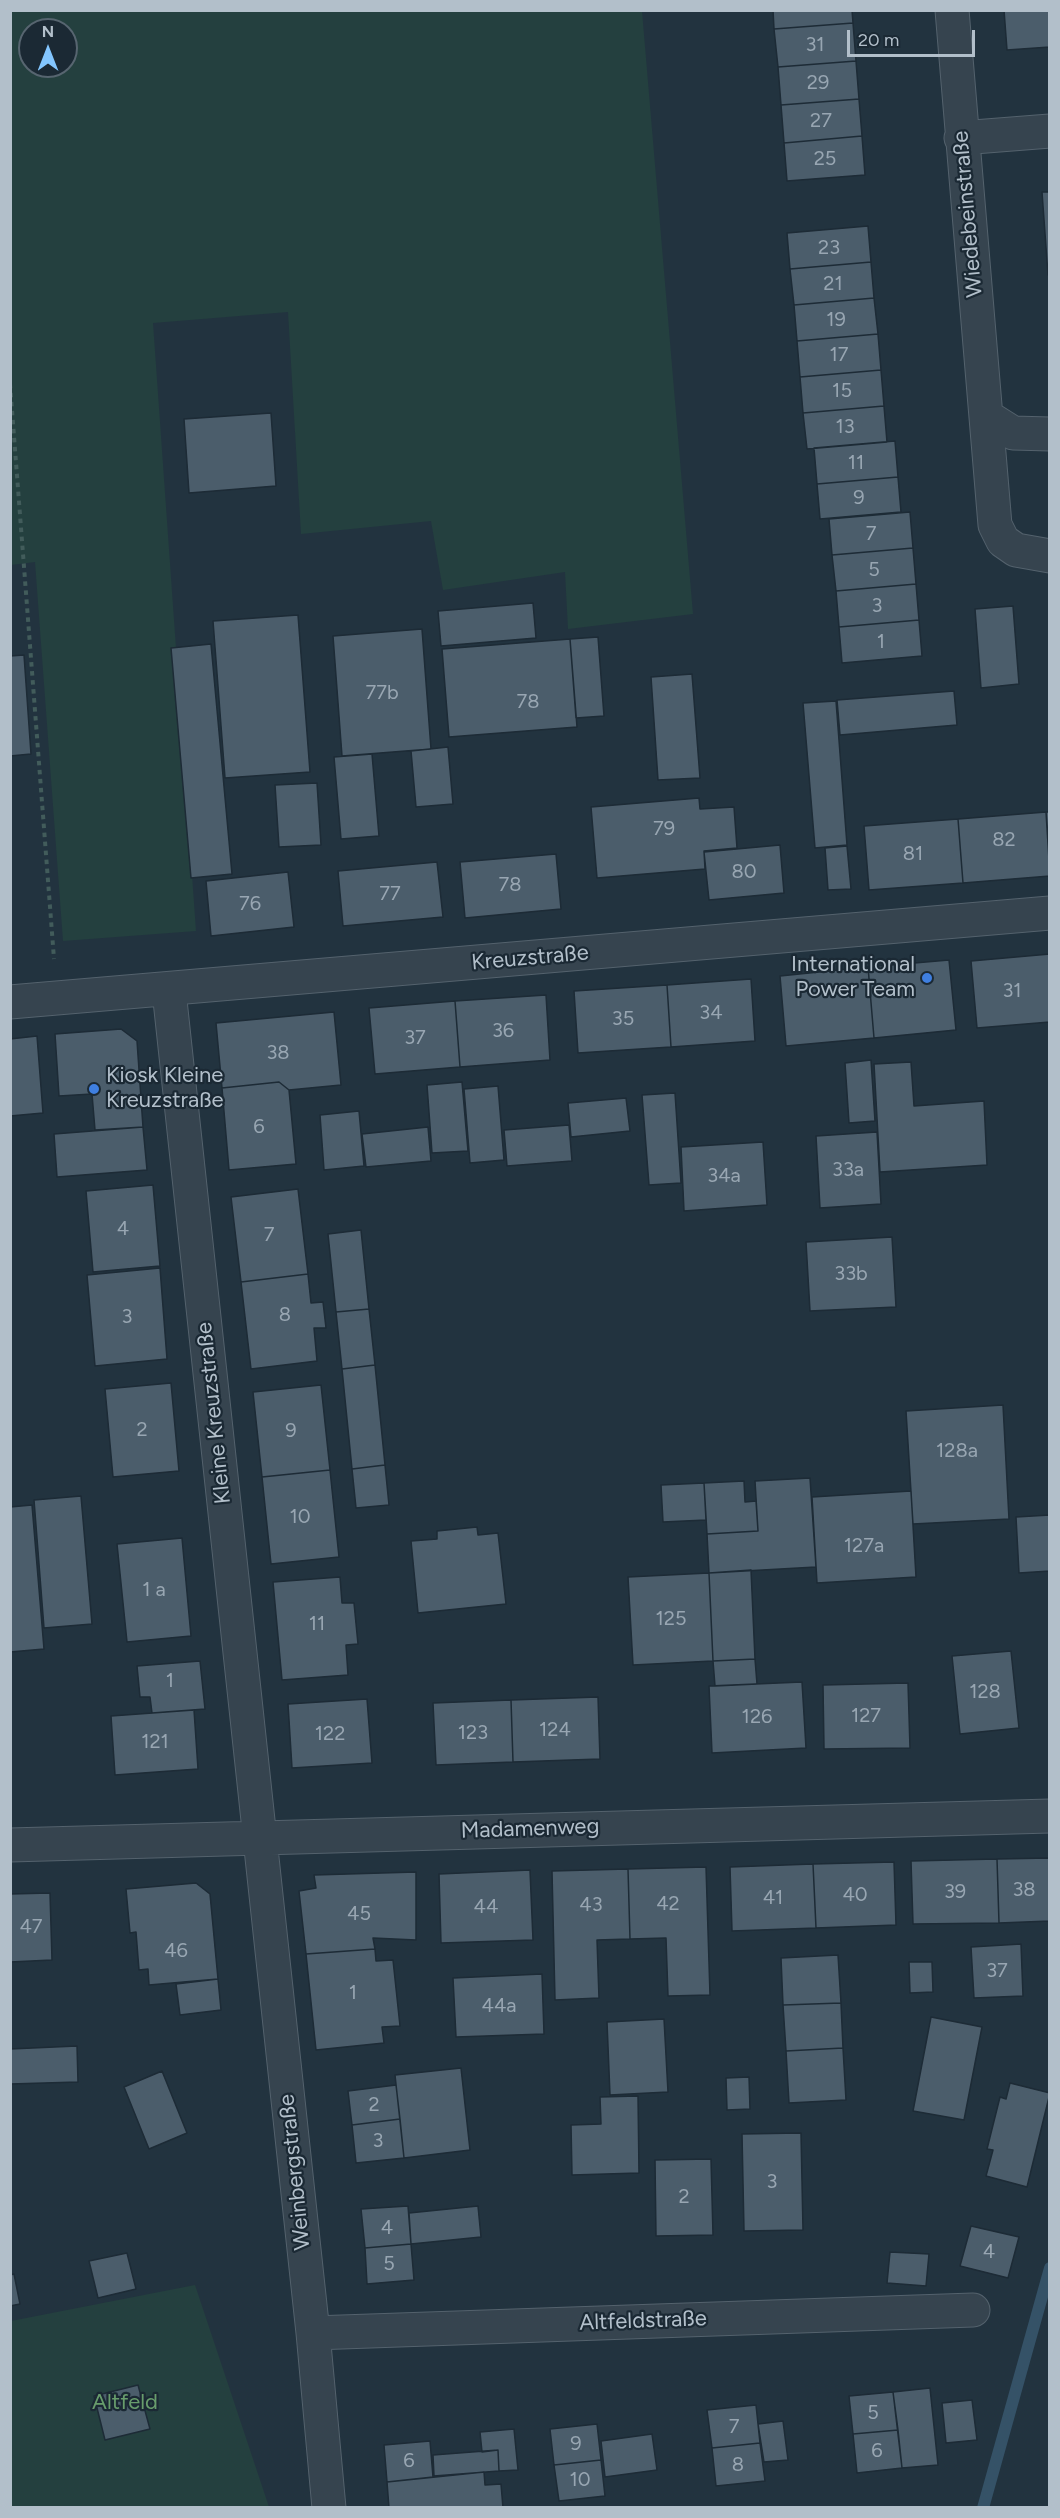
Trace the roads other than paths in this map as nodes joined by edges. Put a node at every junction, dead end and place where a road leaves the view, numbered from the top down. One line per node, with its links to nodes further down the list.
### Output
1 (952, 10): 3 (street, Wiedebeinstraße)
2 (1050, 131): 3 (street)
3 (961, 138): 4 (street, Wiedebeinstraße)
4 (986, 417): 5 (street); 6 (street, Wiedebeinstraße)
5 (1050, 434)
6 (1050, 556)
7 (1050, 913): 8 (street, Kreuzstraße)
8 (169, 991): 9 (street, Kreuzstraße); 11 (street, Kleine Kreuzstraße)
9 (10, 1002)
10 (1050, 1816): 11 (street, Madamenweg)
11 (258, 1836): 12 (street, Madamenweg); 14 (street, Weinbergstraße)
12 (10, 1845)
13 (973, 2310): 14 (street, Altfeldstraße)
14 (313, 2333): 15 (street, Weinbergstraße)
15 (328, 2508)

